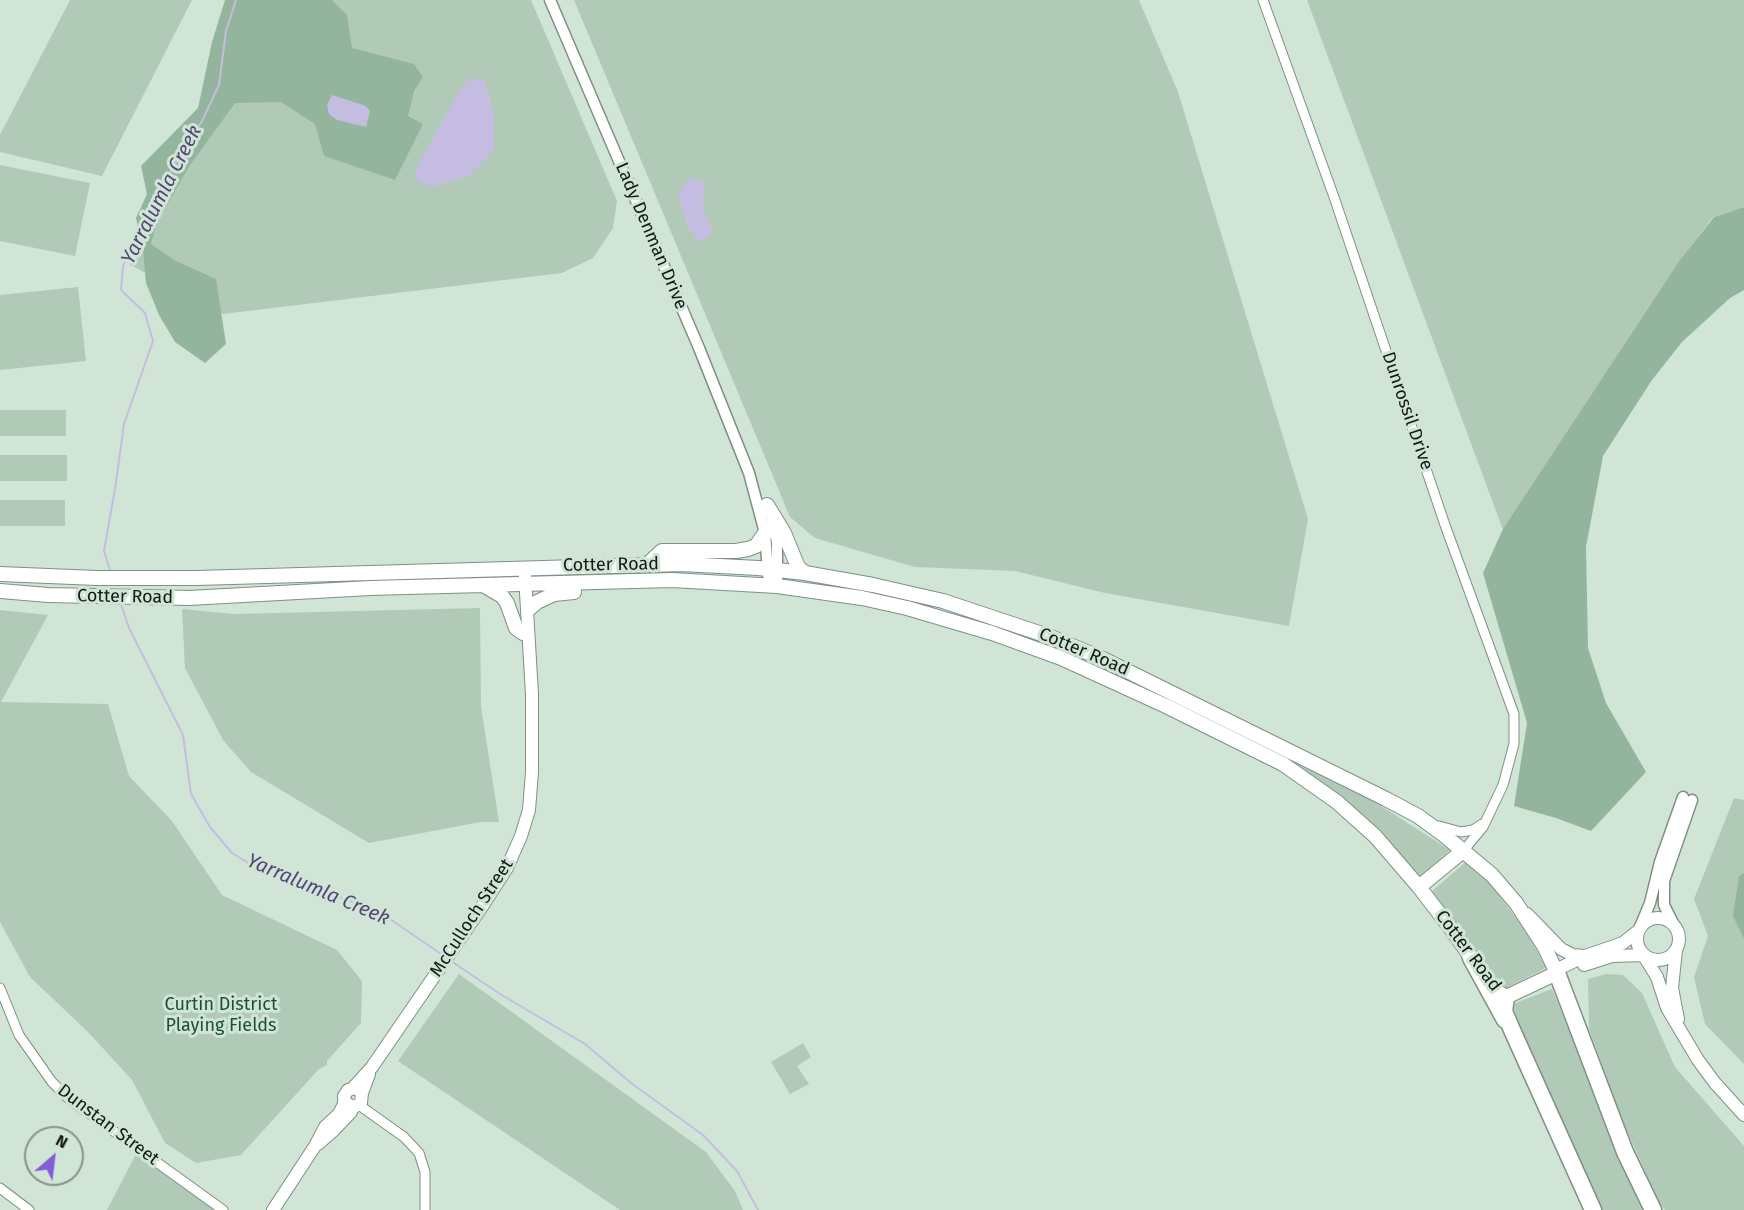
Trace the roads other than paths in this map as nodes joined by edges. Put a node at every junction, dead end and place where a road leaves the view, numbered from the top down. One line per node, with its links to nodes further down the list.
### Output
1 (550, 0): 3 (street, Lady Denman Drive)
2 (1263, 0): 19 (street, Dunrossil Drive)
3 (749, 473): 4 (street, Lady Denman Drive); 5 (street, Lady Denman Drive)
4 (767, 505): 8 (street, Lady Denman Drive); 10 (main road)
5 (765, 533): 6 (main road); 8 (street, Lady Denman Drive)
6 (649, 563): 7 (main road, Cotter Road); 8 (main road, Cotter Road)
7 (521, 568): 9 (main road, Cotter Road); 13 (main road, McCulloch Street)
8 (773, 569): 10 (main road, Cotter Road); 14 (street, Lady Denman Drive)
9 (0, 573)
10 (805, 573): 18 (main road, Cotter Road)
11 (652, 581): 13 (main road, Cotter Road); 14 (main road, Cotter Road); 16 (main road)
12 (481, 585): 13 (main road, Cotter Road); 15 (main road, Cotter Road); 17 (main road)
13 (522, 585): 16 (main road, McCulloch Street); 17 (main road, McCulloch Street)
14 (773, 585): 21 (main road, Cotter Road)
15 (0, 591)
16 (529, 609): 17 (main road, McCulloch Street)
17 (526, 640): 36 (main road, McCulloch Street)
18 (1418, 816): 19 (street); 20 (main road, Cotter Road)
19 (1485, 822): 20 (street, Dunrossil Drive)
20 (1464, 850): 21 (main road); 22 (main road, Cotter Road)
21 (1419, 887): 28 (main road, Cotter Road)
22 (1516, 903): 27 (main road); 29 (main road, Cotter Road)
23 (1639, 929): 24 (main road); 24 (street); 26 (main road); 27 (main road)
24 (1676, 929): 25 (main road)
25 (1676, 950): 26 (main road); 34 (main road)
26 (1644, 955): 29 (main road); 34 (main road)
27 (1585, 956): 29 (main road)
28 (1471, 958): 31 (main road, Cotter Road); 35 (highway)
29 (1557, 973): 31 (main road, Cotter Road); 44 (highway)
30 (0, 988): 32 (street, Dunstan Street)
31 (1506, 997): 35 (highway)
32 (10, 1009): 33 (street); 40 (street, Dunstan Street)
33 (0, 1014)
34 (1679, 1026): 37 (main road)
35 (1512, 1030): 43 (highway)
36 (354, 1099): 41 (main road, McCulloch Street); 42 (street)
37 (1744, 1115)
38 (0, 1188): 39 (street)
39 (29, 1210)
40 (223, 1210)
41 (273, 1210)
42 (425, 1210)
43 (1593, 1210)
44 (1653, 1210)

